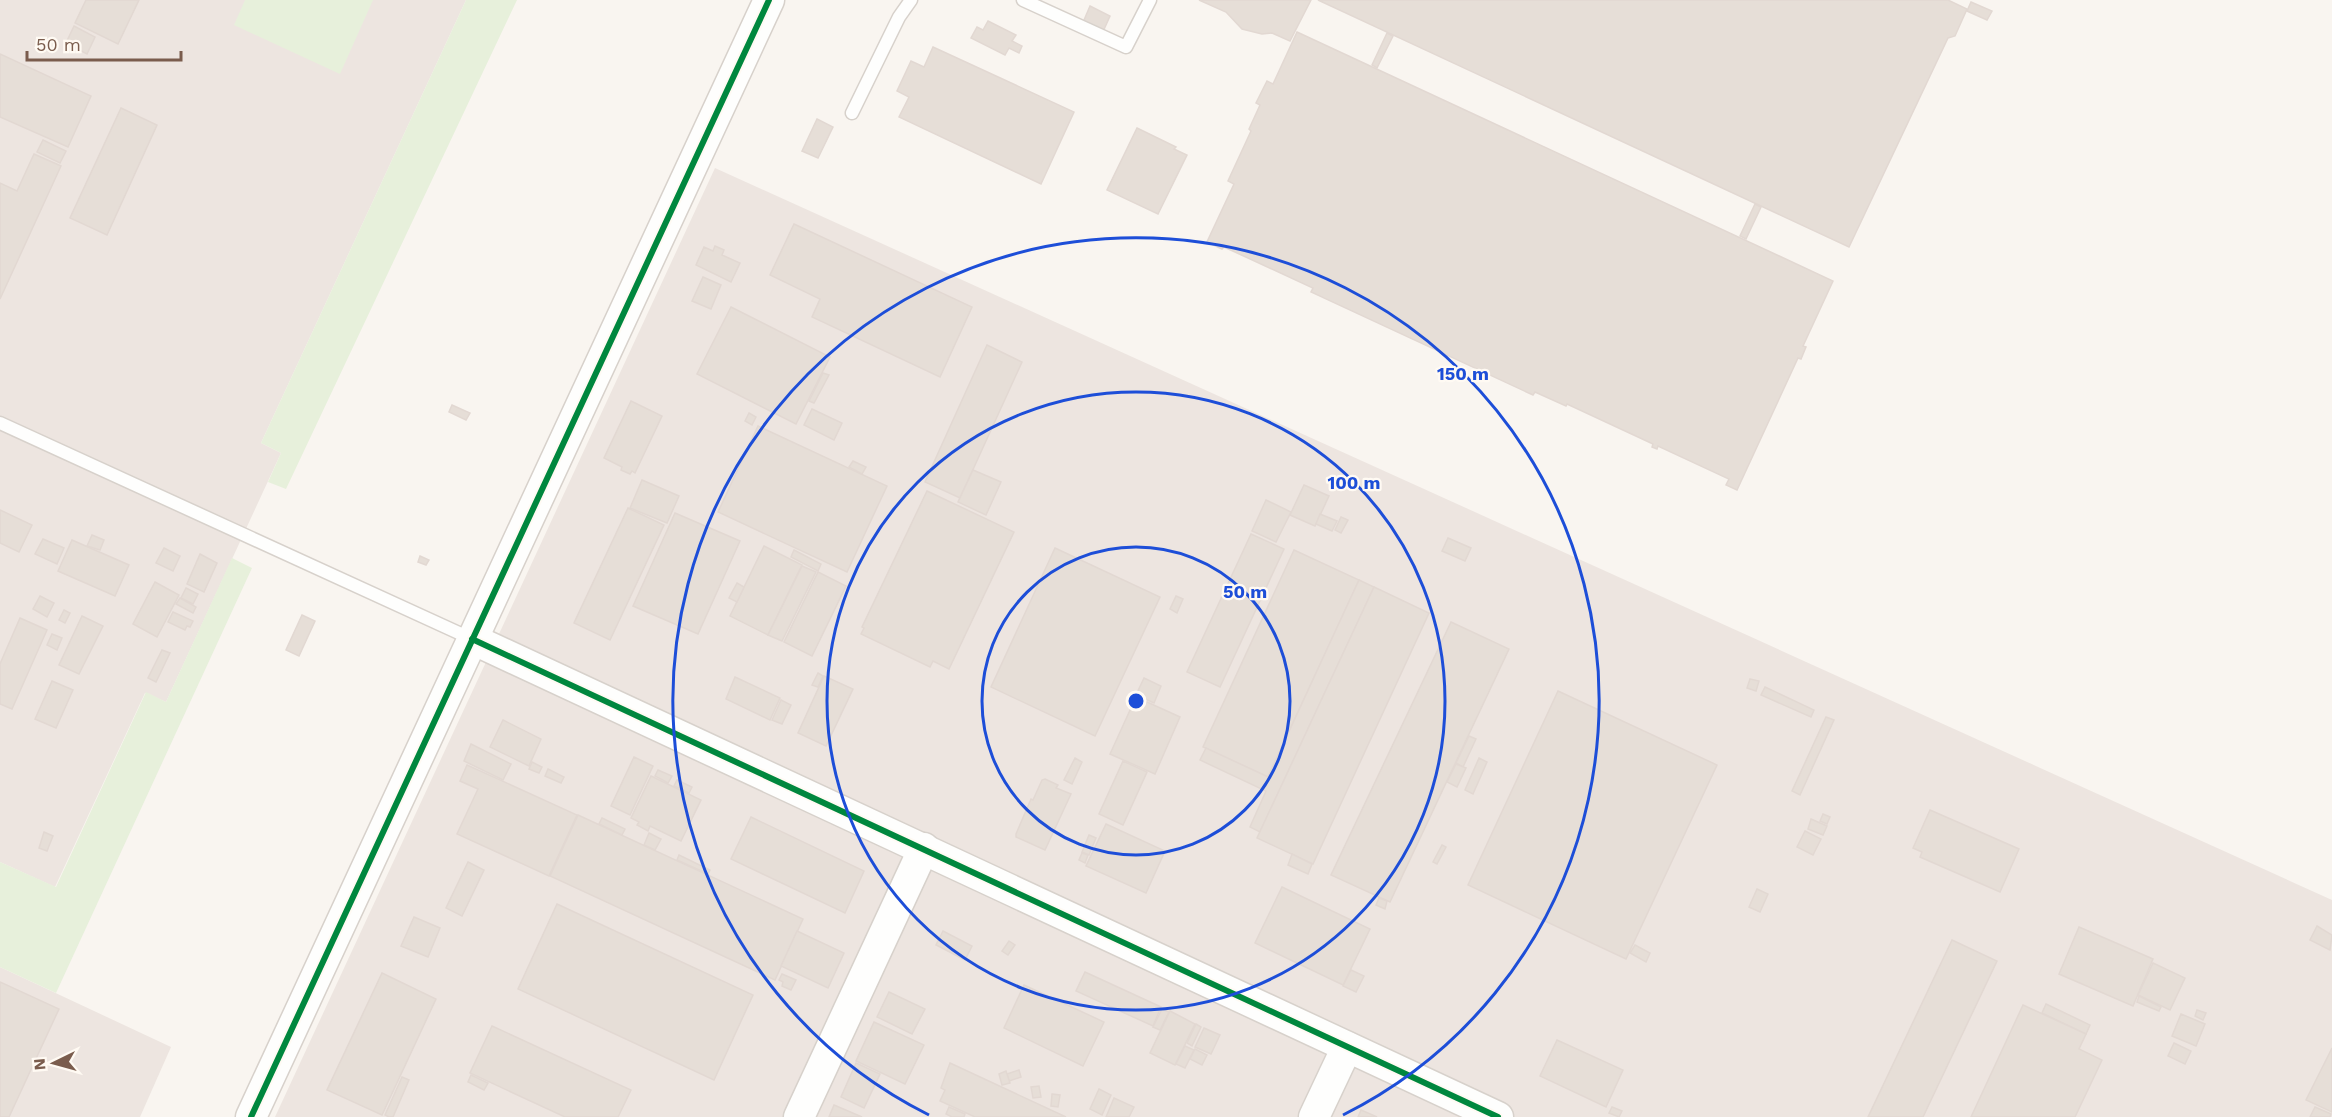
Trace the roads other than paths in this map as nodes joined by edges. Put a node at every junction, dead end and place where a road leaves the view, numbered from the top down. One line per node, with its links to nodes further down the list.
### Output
1 (769, 0): 7 (street)
2 (911, 0): 5 (lane)
3 (1023, 0): 4 (lane)
4 (1150, 0)
5 (852, 113)
6 (0, 423): 7 (lane)
7 (472, 639): 8 (street); 10 (street)
8 (924, 848): 9 (street); 11 (street)
9 (1347, 1047): 12 (street); 13 (street)
10 (251, 1117)
11 (799, 1117)
12 (1314, 1117)
13 (1498, 1117)

